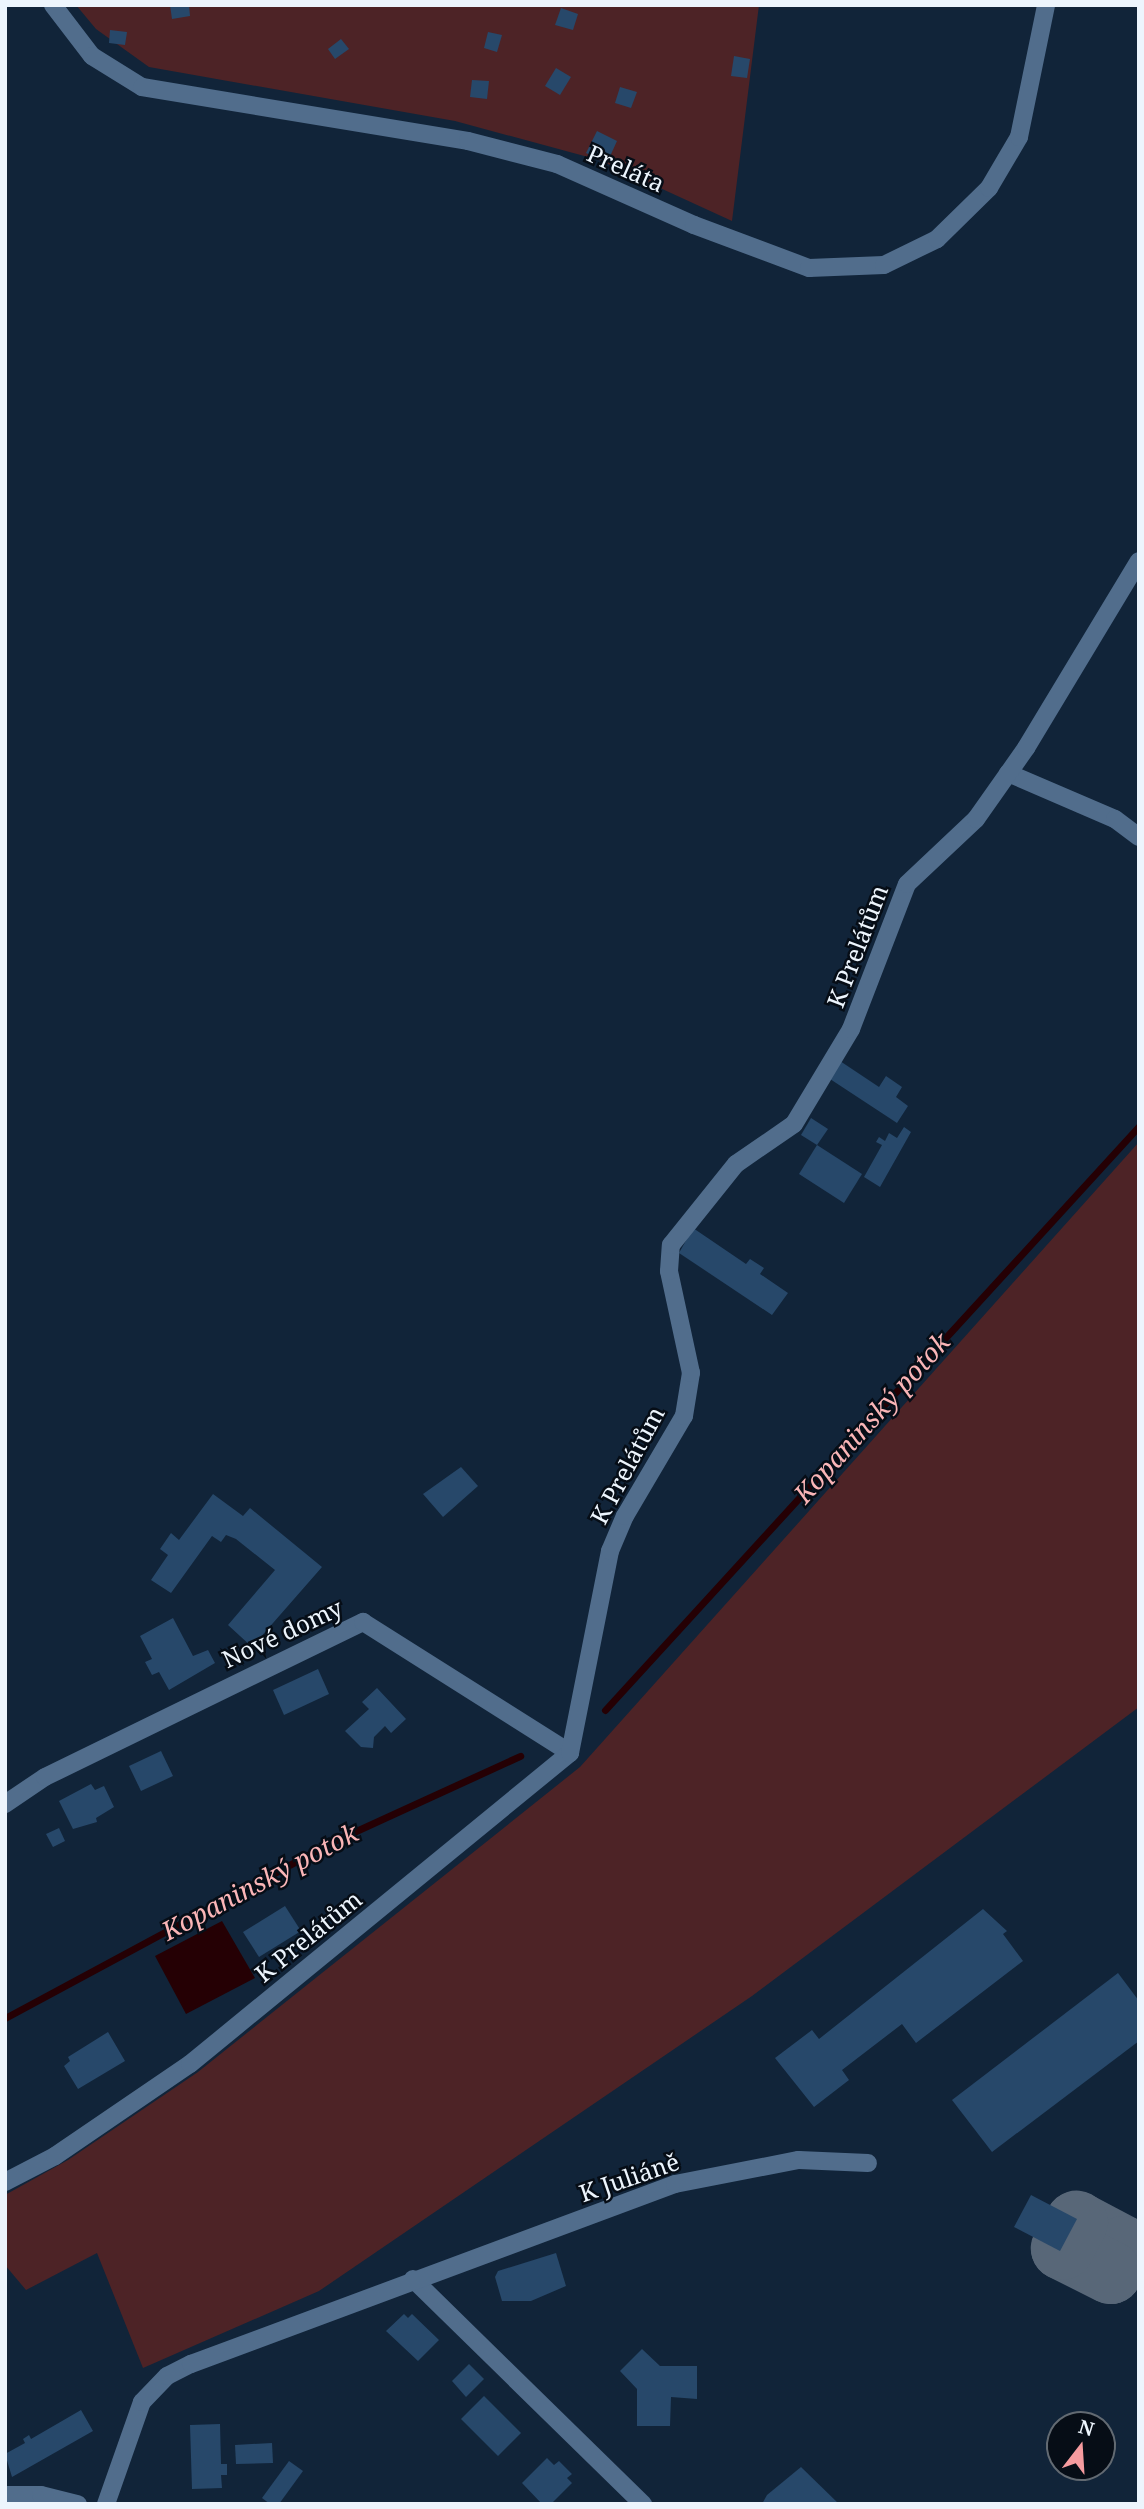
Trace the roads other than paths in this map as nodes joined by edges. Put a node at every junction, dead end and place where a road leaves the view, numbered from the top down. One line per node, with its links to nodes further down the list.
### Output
1 (53, 5): 2 (street, Preláta)
2 (1046, 5)
3 (1139, 561): 4 (street, K Prelátům)
4 (1008, 773): 5 (street); 6 (street, K Prelátům)
5 (1139, 837)
6 (570, 1753): 7 (street, Nové domy); 9 (street, K Prelátům)
7 (5, 1804)
8 (868, 2163): 10 (street, K Juliáně)
9 (5, 2182)
10 (413, 2278): 13 (street, K Juliáně); 14 (street)
11 (5, 2495): 12 (street)
12 (78, 2504)
13 (106, 2504)
14 (643, 2504)

